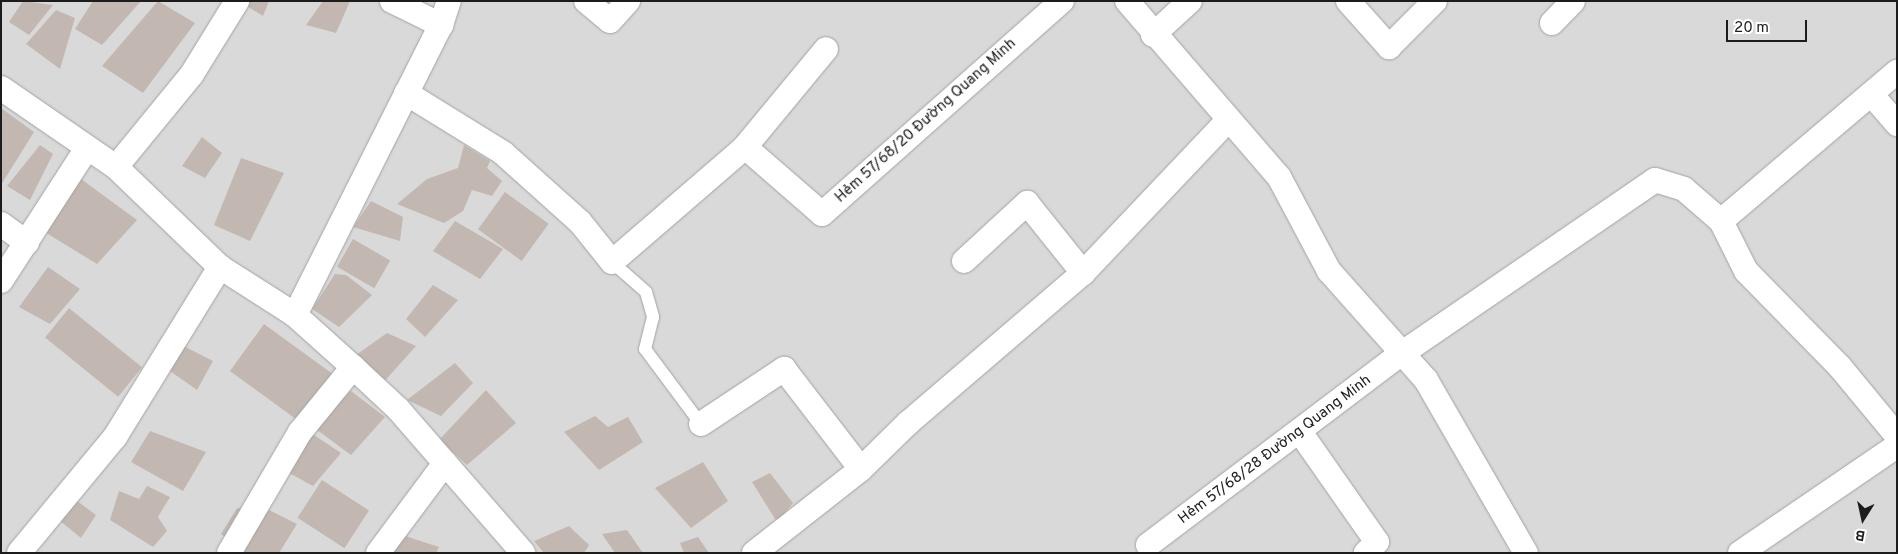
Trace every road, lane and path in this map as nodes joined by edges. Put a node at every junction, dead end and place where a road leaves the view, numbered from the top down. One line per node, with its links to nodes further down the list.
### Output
1 (236, 1): 24 (street)
2 (392, 1): 13 (street)
3 (449, 1): 13 (street)
4 (586, 1): 5 (street)
5 (628, 1)
6 (1062, 1): 22 (street, Hẻm 57/68/20 Đường Quang Minh)
7 (1127, 1): 14 (street)
8 (1190, 1): 14 (street)
9 (1348, 1): 10 (street)
10 (1435, 1)
11 (1573, 1): 12 (street)
12 (1552, 23)
13 (441, 25): 18 (street)
14 (1153, 35): 20 (street)
15 (826, 49): 22 (street)
16 (1897, 72): 19 (street)
17 (1, 88): 23 (street)
18 (406, 93): 29 (street); 33 (street)
19 (1871, 94): 21 (street); 25 (street)
20 (1227, 121): 31 (street); 34 (street)
21 (1897, 124)
22 (745, 147): 29 (street)
23 (87, 148): 24 (street); 27 (street)
24 (116, 166): 30 (street)
25 (1721, 221): 34 (street, Hẻm 57/68/28 Đường Quang Minh); 38 (street)
26 (1, 224): 27 (street)
27 (27, 243): 32 (street)
28 (964, 261): 31 (street)
29 (612, 262): 36 (lane)
30 (220, 267): 33 (street); 43 (street)
31 (1083, 272): 41 (street)
32 (1, 281)
33 (295, 316): 35 (street)
34 (1401, 354): 37 (street, Hẻm 57/68/28 Đường Quang Minh); 49 (street)
35 (353, 367): 40 (street); 44 (street)
36 (701, 424): 41 (street)
37 (1300, 432): 42 (street, Hẻm 57/68/28 Đường Quang Minh); 48 (street)
38 (1897, 436)
39 (1897, 446): 50 (street)
40 (445, 463): 45 (street); 46 (street)
41 (861, 469): 47 (street)
42 (1148, 545)
43 (19, 553)
44 (229, 553)
45 (378, 553)
46 (523, 553)
47 (754, 553)
48 (1366, 553)
49 (1526, 553)
50 (1740, 553)

